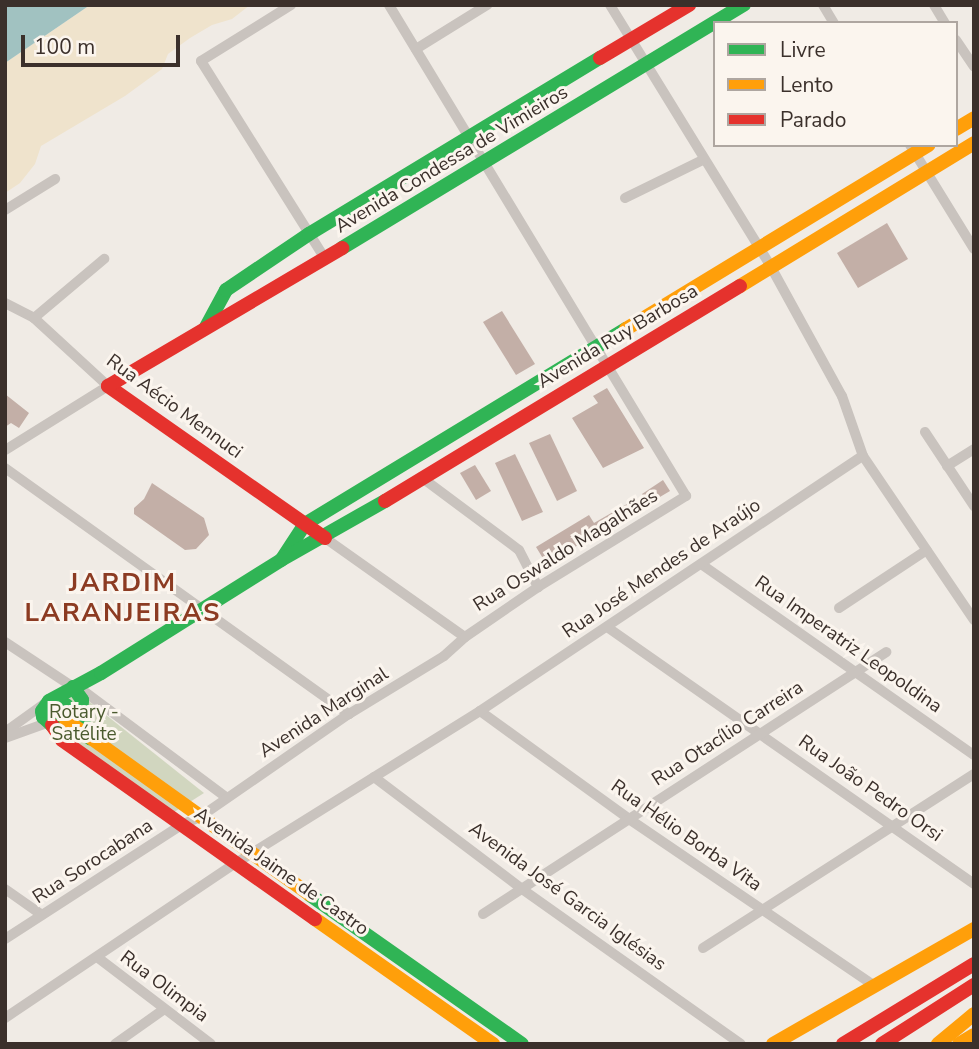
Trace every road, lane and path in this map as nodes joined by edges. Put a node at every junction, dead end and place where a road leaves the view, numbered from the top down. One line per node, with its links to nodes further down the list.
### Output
1 (291, 5): 29 (street)
2 (389, 5): 15 (street)
3 (487, 5): 15 (street)
4 (610, 5): 13 (street)
5 (690, 5): 13 (main road, Avenida Condessa de Vimieiros)
6 (744, 5): 9 (main road, Avenida Condessa de Vimieiros)
7 (823, 5): 10 (street)
8 (934, 5): 11 (street)
9 (718, 21)
10 (833, 21)
11 (944, 21)
12 (713, 24): 16 (main road, Avenida Condessa de Vimieiros)
13 (631, 40): 16 (street); 20 (main road, Avenida Condessa de Vimieiros)
14 (958, 43): 17 (street)
15 (416, 49): 20 (street)
16 (645, 65): 23 (street); 24 (main road, Avenida Condessa de Vimieiros)
17 (974, 67)
18 (974, 118): 19 (main road)
19 (958, 128)
20 (469, 137): 24 (street); 29 (main road, Avenida Condessa de Vimieiros)
21 (974, 143): 25 (main road, Avenida Ruy Barbosa)
22 (913, 150): 25 (street); 30 (main road, Avenida Ruy Barbosa)
23 (702, 160): 27 (street); 30 (street)
24 (484, 164): 33 (main road, Avenida Condessa de Vimieiros); 38 (street)
25 (926, 172): 31 (street); 34 (main road, Avenida Ruy Barbosa)
26 (55, 180): 28 (street)
27 (625, 198)
28 (5, 211)
29 (309, 234): 33 (street); 37 (main road, Avenida Condessa de Vimieiros)
30 (757, 247): 34 (street); 38 (main road, Avenida Ruy Barbosa)
31 (974, 249)
32 (104, 259): 36 (street)
33 (325, 259): 37 (main road, Avenida Condessa de Vimieiros)
34 (771, 267): 39 (main road, Avenida Ruy Barbosa); 44 (street)
35 (5, 303): 36 (street, Rua Aécio Mennuci)
36 (34, 318): 40 (street, Rua Aécio Mennuci)
37 (206, 327): 40 (main road, Avenida Condessa de Vimieiros)
38 (596, 345): 39 (street); 49 (main road, Avenida Ruy Barbosa)
39 (609, 366): 47 (main road, Avenida Ruy Barbosa); 54 (street, Rua Oswaldo Magalhães)
40 (108, 386): 43 (street, Avenida Condessa de Vimieiros); 49 (main road, Rua Aécio Mennuci)
41 (925, 432): 45 (street)
42 (974, 449): 45 (street)
43 (5, 450)
44 (863, 456): 51 (street); 53 (street, Rua José Mendes de Araújo)
45 (947, 466): 48 (street)
46 (5, 468): 55 (street)
47 (421, 477): 50 (main road, Avenida Ruy Barbosa); 54 (street)
48 (974, 506)
49 (305, 524): 50 (main road, Rua Aécio Mennuci); 52 (main road, Avenida Ruy Barbosa)
50 (325, 538): 52 (main road, Avenida Ruy Barbosa); 59 (street)
51 (927, 551): 56 (street); 57 (street)
52 (281, 560): 55 (main road, Avenida Ruy Barbosa)
53 (701, 564): 58 (street, Rua José Mendes de Araújo); 62 (street, Rua Imperatriz Leopoldina)
54 (538, 587): 59 (street, Rua Oswaldo Magalhães)
55 (205, 608): 63 (main road, Avenida Ruy Barbosa); 66 (street)
56 (839, 608)
57 (974, 620)
58 (607, 627): 65 (street, Rua José Mendes de Araújo); 69 (street, Rua João Pedro Orsi)
59 (465, 637): 66 (street, Avenida Marginal)
60 (5, 642): 63 (street)
61 (886, 652): 62 (street, Rua Otacílio Carreira)
62 (856, 672): 69 (street, Rua Otacílio Carreira); 72 (street, Rua Imperatriz Leopoldina)
63 (80, 693): 64 (main road, Avenida Ruy Barbosa); 67 (main road, Avenida Ruy Barbosa); 71 (main road); 75 (street)
64 (49, 702): 67 (main road); 68 (main road); 70 (street, Avenida Ruy Barbosa)
65 (480, 711): 74 (street, Rua José Mendes de Araújo); 77 (street, Rua Hélio Borba Vita)
66 (349, 714): 75 (street, Avenida Marginal)
67 (67, 716): 68 (main road, Avenida Ruy Barbosa); 71 (main road, Avenida Jaime de Castro)
68 (49, 724): 70 (street, Avenida Ruy Barbosa); 78 (main road, Avenida Jaime de Castro)
69 (761, 733): 77 (street, Rua Otacílio Carreira); 79 (street, Rua João Pedro Orsi)
70 (5, 735)
71 (90, 739): 76 (main road, Avenida Jaime de Castro)
72 (974, 755)
73 (974, 774): 79 (street)
74 (374, 776): 80 (street); 86 (street, Avenida José Garcia Iglésias)
75 (226, 797): 76 (street, Avenida Marginal)
76 (200, 817): 78 (street, Rua Sorocabana); 80 (main road, Avenida Jaime de Castro)
77 (629, 820): 86 (street, Rua Otacílio Carreira); 87 (street, Rua Hélio Borba Vita)
78 (181, 825): 81 (main road, Avenida Jaime de Castro); 89 (street, Rua Sorocabana)
79 (892, 826): 84 (street, Rua João Pedro Orsi); 87 (street)
80 (253, 854): 81 (street); 82 (main road, Avenida Jaime de Castro)
81 (236, 863): 83 (main road, Avenida Jaime de Castro); 93 (street)
82 (275, 869): 83 (main road); 105 (main road, Avenida Jaime de Castro)
83 (264, 883): 104 (main road, Avenida Jaime de Castro)
84 (974, 884)
85 (5, 889): 89 (street)
86 (522, 889): 88 (street, Rua Otacílio Carreira); 106 (street, Avenida José Garcia Iglésias)
87 (764, 911): 92 (street); 96 (street, Rua Hélio Borba Vita)
88 (483, 914)
89 (43, 915): 91 (street, Rua Sorocabana)
90 (974, 929): 96 (main road)
91 (5, 939)
92 (703, 948)
93 (97, 957): 97 (street, Rua Olimpia); 99 (street)
94 (974, 964): 101 (main road)
95 (974, 985): 108 (main road)
96 (875, 986): 107 (main road)
97 (163, 1010): 102 (street); 103 (street, Rua Olimpia)
98 (974, 1014): 109 (main road)
99 (5, 1018)
100 (974, 1035): 110 (main road)
101 (848, 1041)
102 (115, 1044)
103 (211, 1044)
104 (493, 1044)
105 (522, 1044)
106 (741, 1044)
107 (773, 1044)
108 (882, 1044)
109 (938, 1044)
110 (959, 1044)

